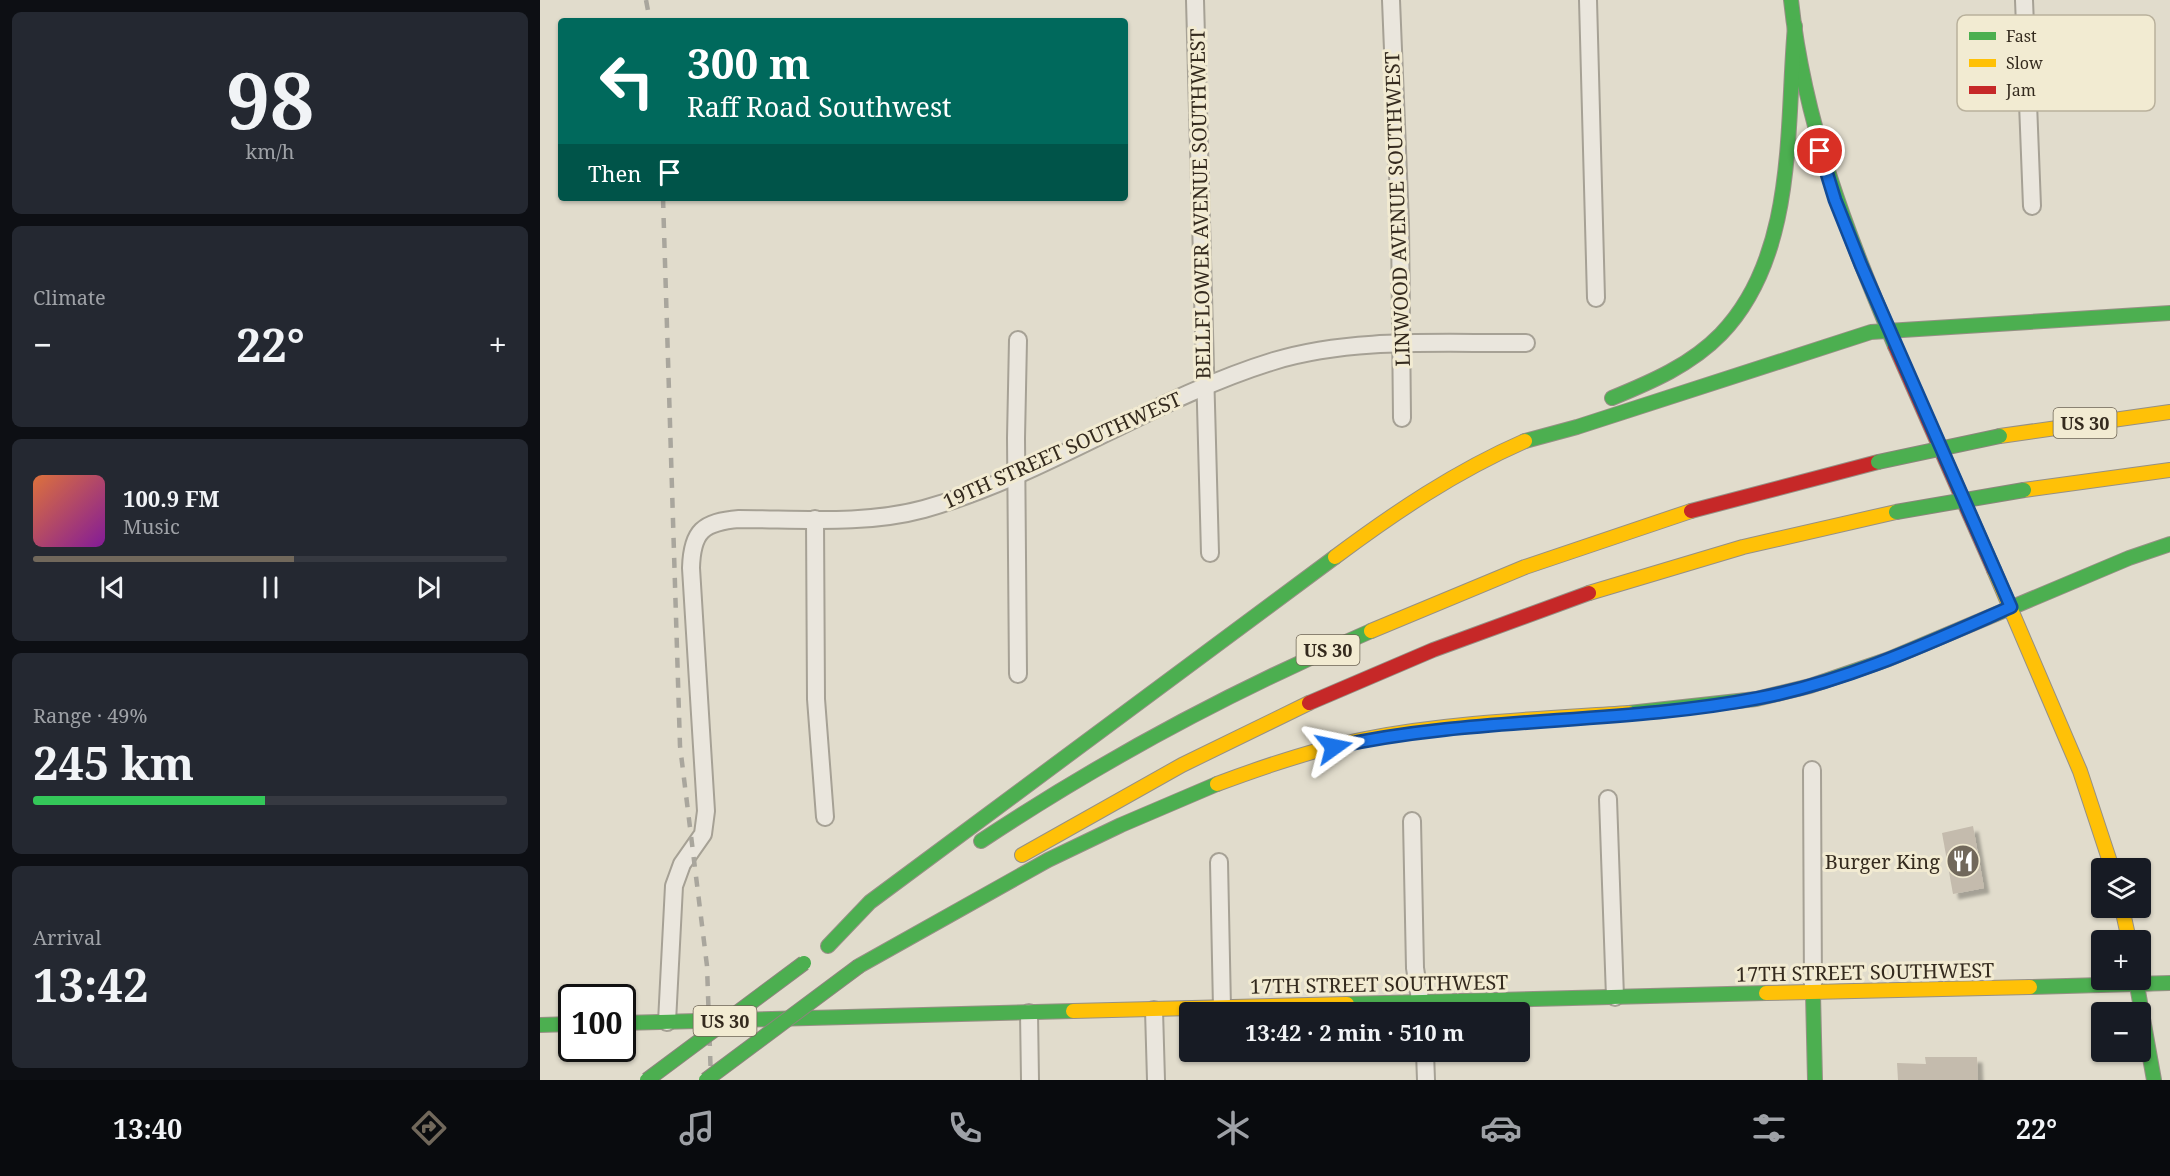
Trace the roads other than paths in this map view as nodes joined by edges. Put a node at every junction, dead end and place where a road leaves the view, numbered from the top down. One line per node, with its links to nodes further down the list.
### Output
1 (1195, 0): 16 (street, BELLFLOWER AVENUE SOUTHWEST)
2 (1391, 0): 15 (street, LINWOOD AVENUE SOUTHWEST)
3 (1588, 0): 10 (street)
4 (1791, 0): 7 (main road)
5 (2024, 0): 6 (street)
6 (2025, 15)
7 (1795, 26): 12 (main road); 19 (main road)
8 (2028, 111): 9 (street)
9 (2032, 206)
10 (1596, 298)
11 (2170, 313): 12 (main road)
12 (1888, 329): 19 (main road); 25 (main road)
13 (1018, 340): 21 (street)
14 (1526, 343): 15 (street, 19TH STREET SOUTHWEST)
15 (1402, 345): 16 (street, 19TH STREET SOUTHWEST); 18 (street, LINWOOD AVENUE SOUTHWEST)
16 (1204, 387): 21 (street, 19TH STREET SOUTHWEST); 24 (street, BELLFLOWER AVENUE SOUTHWEST)
17 (2170, 412): 31 (main road, US 30, bridge)
18 (1402, 418)
19 (1534, 437): 37 (main road)
20 (2170, 470): 33 (main road, US 30, bridge)
21 (1016, 474): 22 (street, 19TH STREET SOUTHWEST); 26 (street)
22 (815, 519): 29 (street); 51 (street, 19TH STREET SOUTHWEST)
23 (2170, 544): 25 (main road)
24 (1210, 553)
25 (2011, 607): 32 (main road); 38 (main road)
26 (1018, 674)
27 (1812, 770): 43 (street)
28 (1608, 800): 44 (street)
29 (825, 817)
30 (1412, 821): 46 (street)
31 (970, 849)
32 (2109, 858)
33 (1014, 860)
34 (1219, 862): 45 (street)
35 (932, 874): 37 (main road, US 30)
36 (968, 889): 38 (main road, US 30)
37 (816, 954): 56 (main road, US 30, bridge)
38 (860, 966): 57 (main road, US 30, bridge)
39 (2151, 982): 40 (main road, 17TH STREET SOUTHWEST)
40 (2170, 983)
41 (2091, 984): 43 (main road, 17TH STREET SOUTHWEST)
42 (2138, 990): 62 (main road)
43 (1813, 994): 44 (main road, 17TH STREET SOUTHWEST); 61 (main road)
44 (1615, 998): 47 (main road, 17TH STREET SOUTHWEST)
45 (1222, 1002)
46 (1420, 1002)
47 (1530, 1002)
48 (1179, 1009): 49 (main road, 17TH STREET SOUTHWEST)
49 (1154, 1010): 50 (main road, 17TH STREET SOUTHWEST); 59 (street)
50 (1029, 1013): 51 (main road, 17TH STREET SOUTHWEST); 58 (street)
51 (667, 1022): 52 (main road, 17TH STREET SOUTHWEST)
52 (636, 1023)
53 (558, 1024): 54 (main road)
54 (540, 1025)
55 (1425, 1062): 60 (street)
56 (647, 1080)
57 (706, 1080)
58 (1030, 1080)
59 (1156, 1080)
60 (1426, 1080)
61 (1815, 1080)
62 (2154, 1080)

